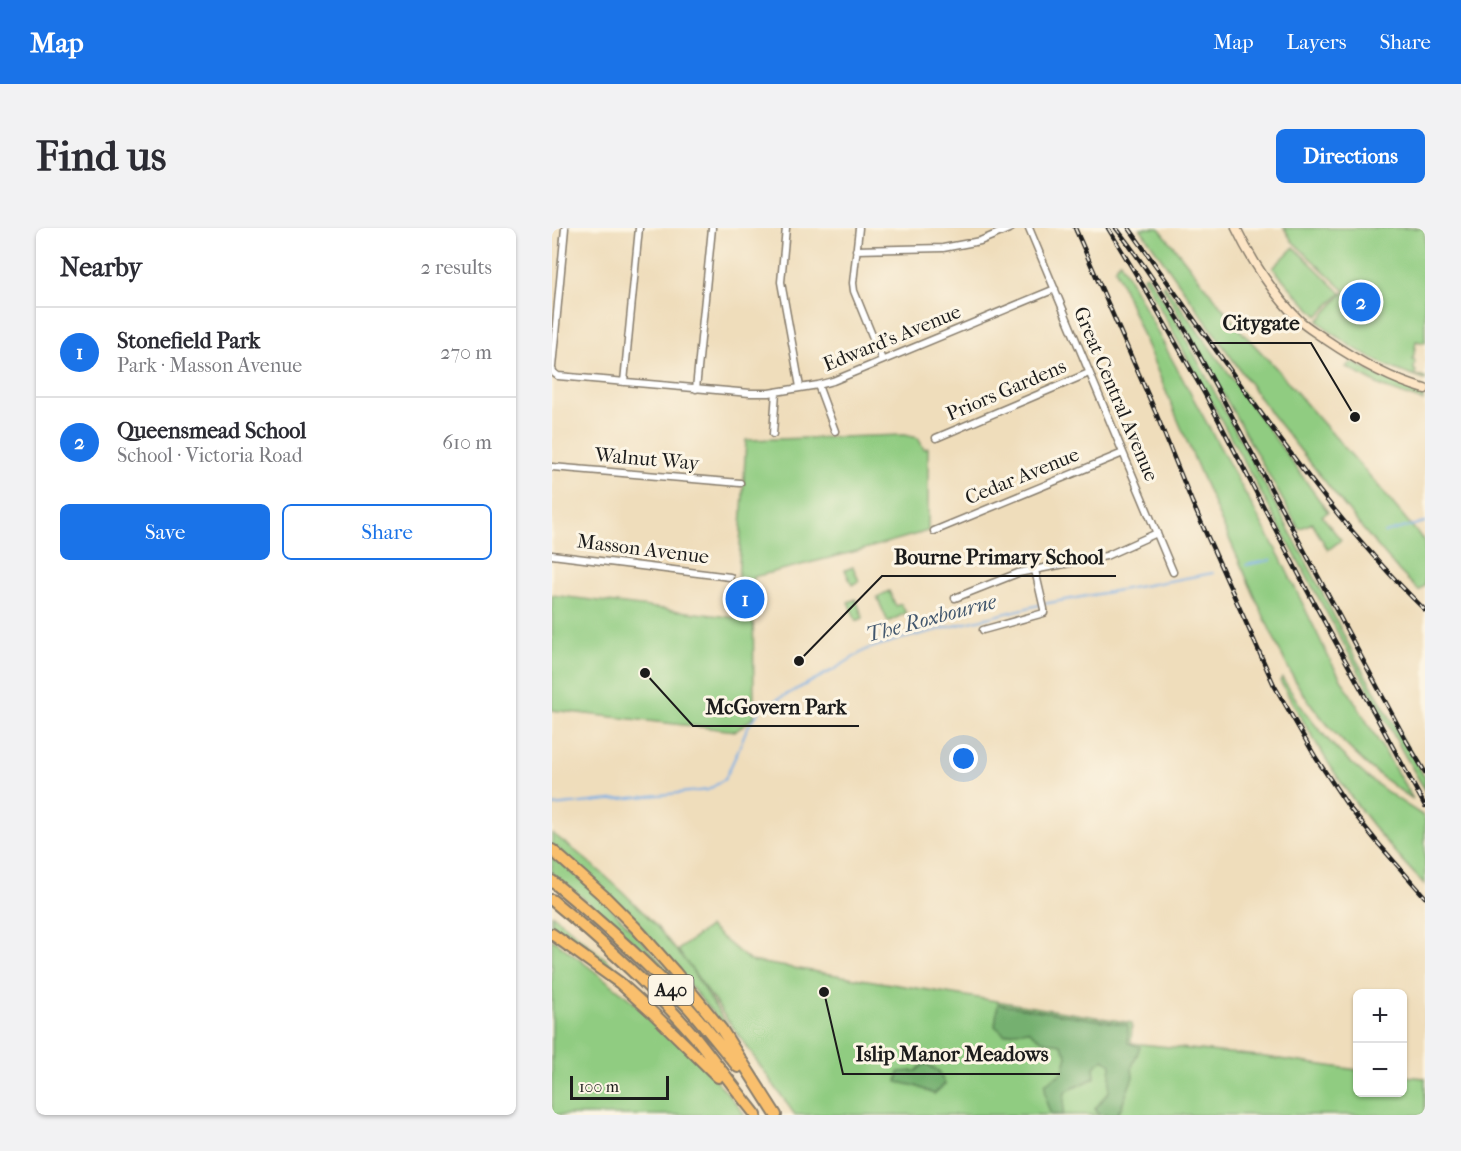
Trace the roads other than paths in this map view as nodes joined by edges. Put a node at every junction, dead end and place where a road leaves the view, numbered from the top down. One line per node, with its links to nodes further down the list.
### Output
1 (565, 228): 12 (street)
2 (639, 228): 14 (street)
3 (712, 228): 17 (street)
4 (786, 228): 16 (street)
5 (859, 228): 9 (street)
6 (1011, 228): 9 (street)
7 (1029, 228): 10 (street, Great Central Avenue)
8 (1236, 228): 18 (street)
9 (856, 250): 11 (street)
10 (1055, 289): 11 (street, Edward's Avenue); 13 (street, Great Central Avenue)
11 (882, 360): 15 (street, Edward's Avenue)
12 (552, 368): 14 (street, Edward's Avenue)
13 (1089, 373): 22 (street, Priors Gardens); 23 (street, Great Central Avenue)
14 (624, 382): 17 (street, Edward's Avenue)
15 (818, 385): 16 (street, Edward's Avenue); 20 (street)
16 (800, 387): 19 (street, Edward's Avenue)
17 (696, 388): 19 (street, Edward's Avenue)
18 (1425, 389)
19 (776, 392): 21 (street)
20 (835, 431)
21 (773, 434)
22 (936, 438)
23 (1123, 453): 26 (street, Cedar Avenue); 27 (street, Great Central Avenue)
24 (552, 467): 25 (street, Walnut Way)
25 (740, 483)
26 (934, 531)
27 (1156, 533): 29 (street); 30 (street, Great Central Avenue)
28 (552, 555): 31 (street, Masson Avenue)
29 (1035, 570): 32 (street); 33 (street)
30 (1173, 572)
31 (730, 577)
32 (956, 598)
33 (983, 630)
34 (552, 850): 39 (highway)
35 (552, 881): 39 (highway, A40)
36 (552, 900): 38 (highway, A40)
37 (552, 933): 38 (highway)
38 (754, 1115)
39 (775, 1115)

